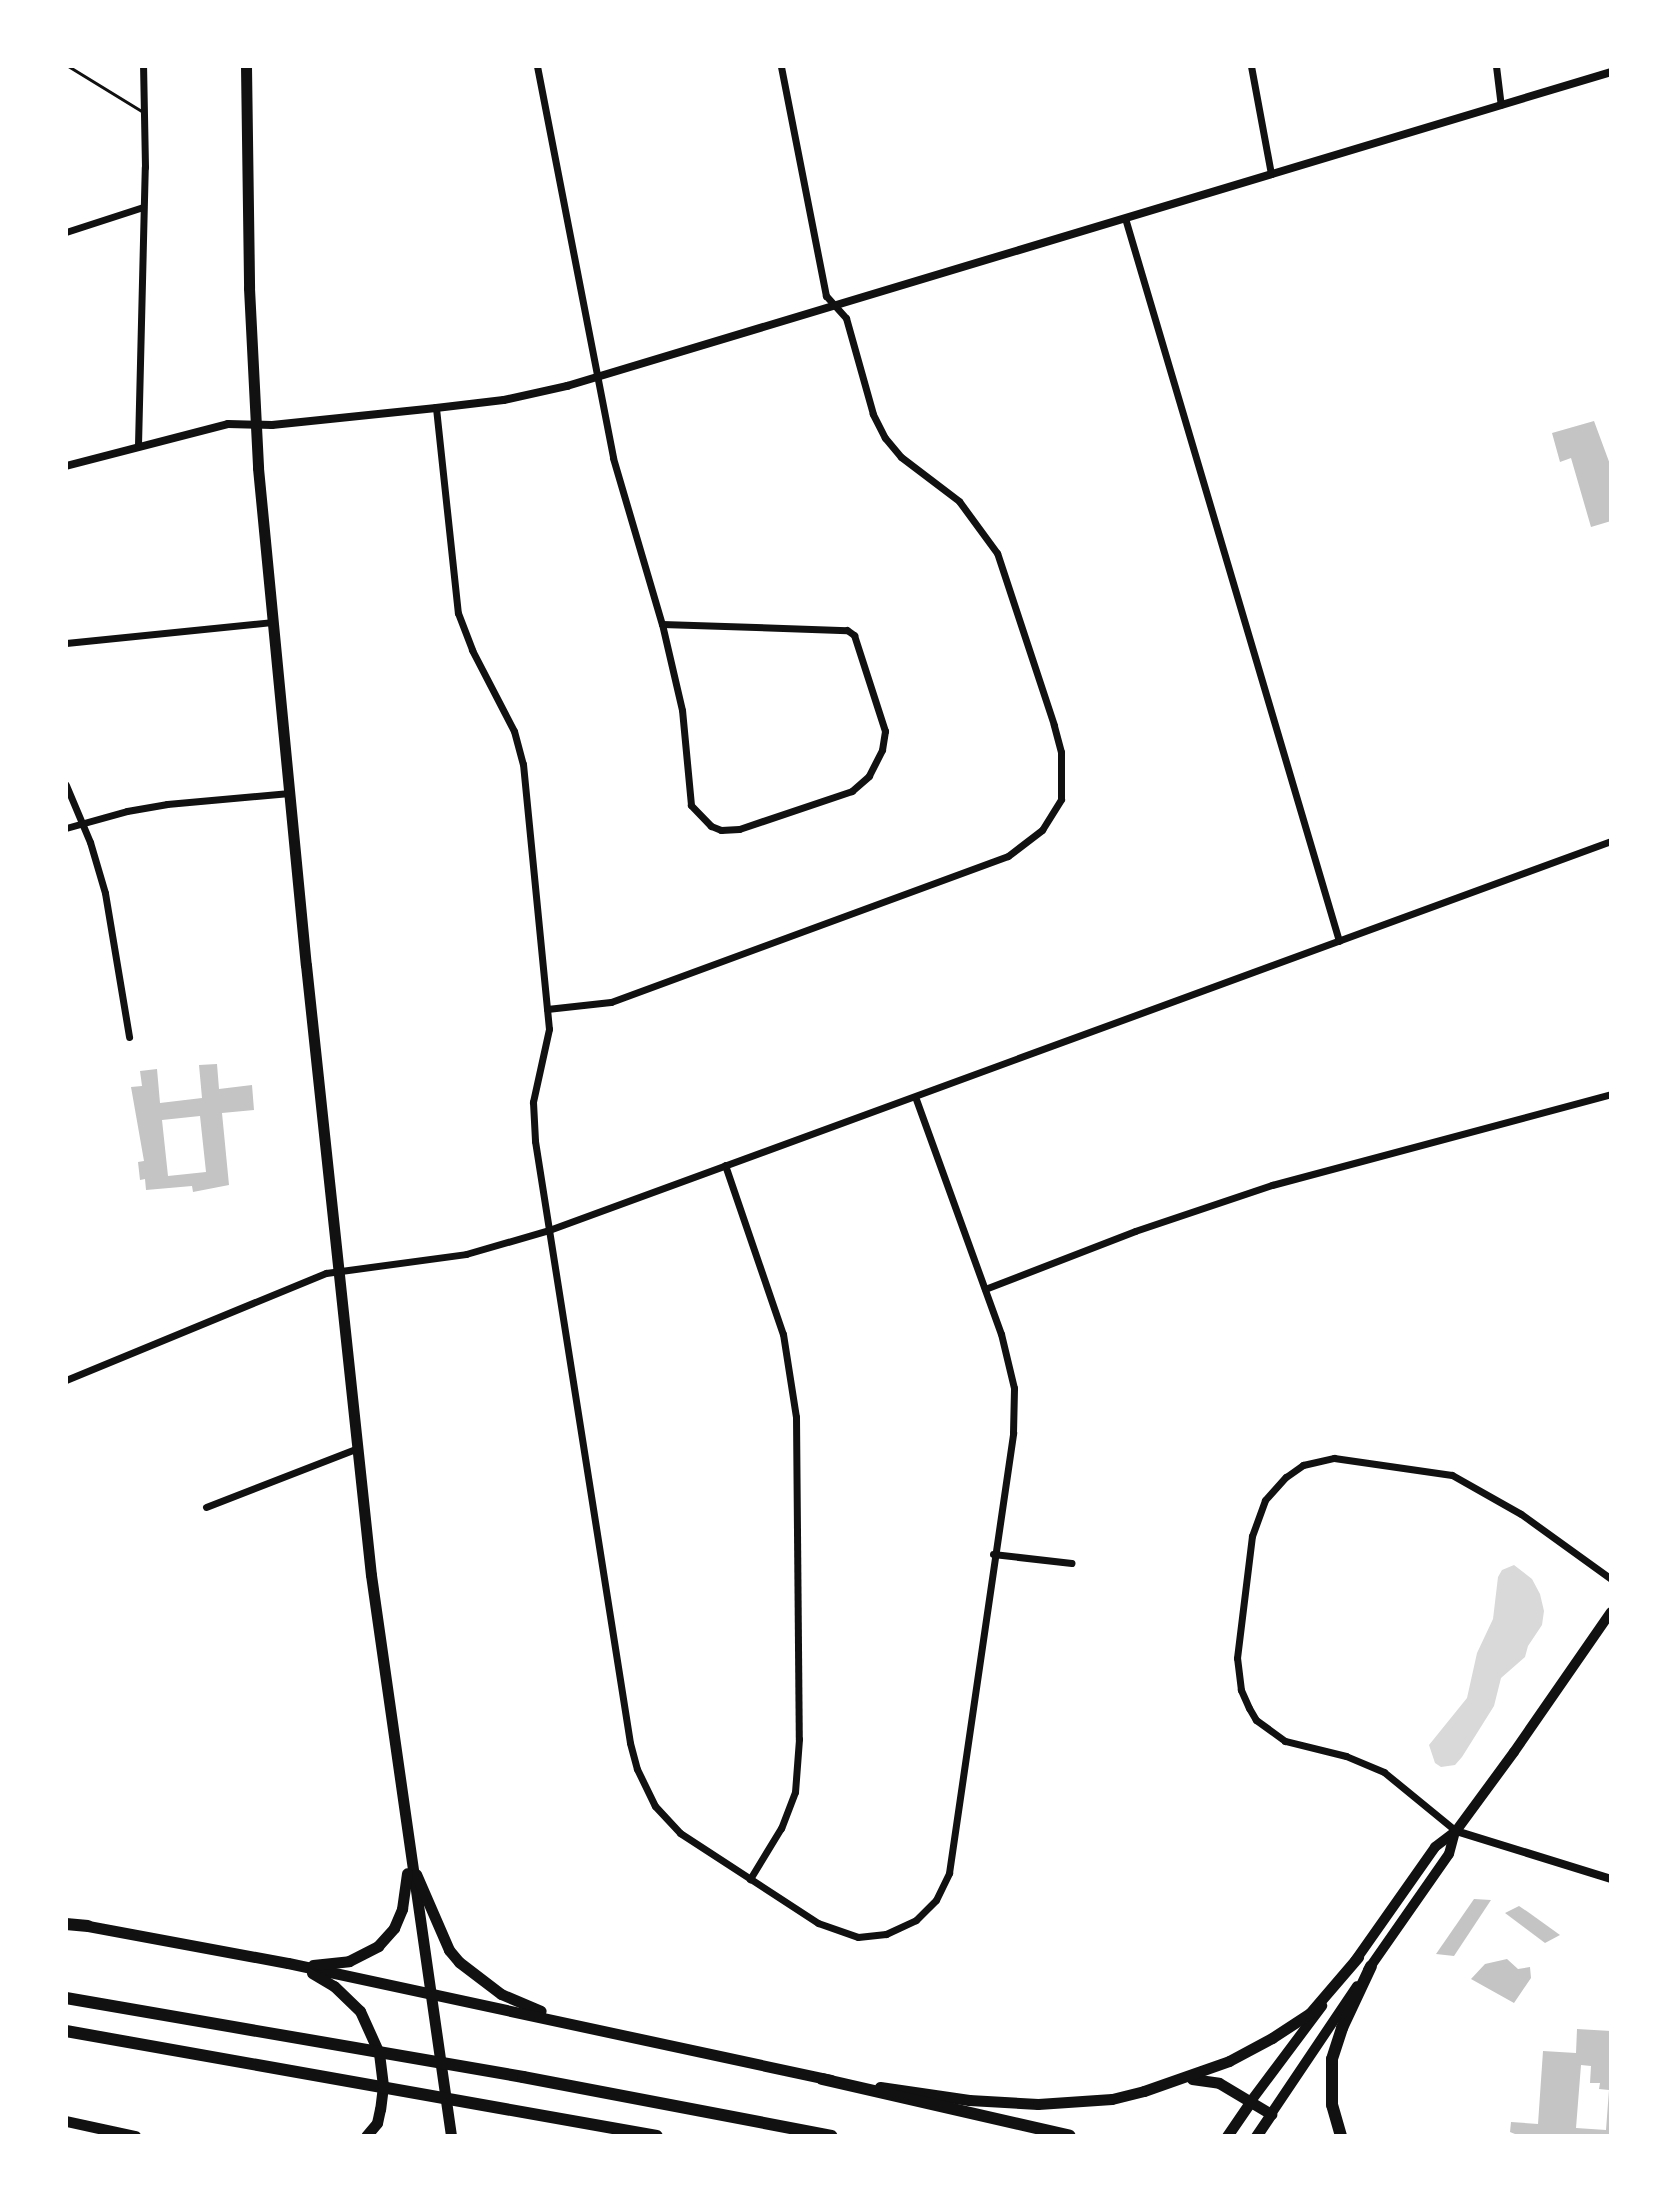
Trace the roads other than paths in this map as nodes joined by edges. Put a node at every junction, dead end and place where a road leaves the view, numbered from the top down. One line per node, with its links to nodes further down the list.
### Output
1 (68, 66): 10 (lane)
2 (143, 66): 10 (street)
3 (246, 66): 18 (highway)
4 (537, 66): 16 (street)
5 (781, 66): 15 (street)
6 (1251, 66): 11 (street)
7 (1496, 66): 9 (street)
8 (1611, 72): 9 (street)
9 (1501, 105): 11 (street)
10 (143, 112): 12 (street)
11 (1271, 174): 13 (street)
12 (143, 207): 14 (street); 19 (street)
13 (1125, 218): 15 (street); 29 (street)
14 (66, 232)
15 (835, 306): 16 (street); 30 (street)
16 (595, 378): 17 (street); 22 (street)
17 (436, 408): 18 (street); 30 (street)
18 (255, 425): 19 (street); 21 (highway)
19 (138, 445): 20 (street)
20 (66, 466)
21 (274, 622): 23 (street); 25 (highway)
22 (662, 624): 22 (street)
23 (66, 643)
24 (66, 785): 26 (street)
25 (290, 793): 26 (street); 36 (highway)
26 (82, 823): 27 (street); 31 (street)
27 (66, 828)
28 (1611, 841): 29 (street)
29 (1339, 941): 33 (street)
30 (547, 1009): 35 (street)
31 (129, 1037)
32 (1611, 1094): 37 (street)
33 (915, 1097): 34 (street); 37 (street)
34 (725, 1165): 35 (street); 47 (street)
35 (549, 1230): 36 (street); 47 (street)
36 (339, 1271): 38 (street); 39 (highway)
37 (985, 1289): 41 (street)
38 (66, 1380)
39 (358, 1448): 40 (street); 46 (highway)
40 (206, 1507)
41 (993, 1554): 42 (street); 47 (street)
42 (1071, 1563)
43 (1611, 1579): 45 (street)
44 (1611, 1612): 45 (main road)
45 (1456, 1831): 48 (street); 51 (main road); 53 (main road)
46 (409, 1859): 52 (highway); 54 (highway); 56 (highway)
47 (750, 1879)
48 (1611, 1879)
49 (66, 1923): 50 (highway)
50 (88, 1926): 52 (highway)
51 (1358, 1957): 59 (highway); 60 (main road)
52 (288, 1963): 54 (highway); 64 (highway)
53 (1371, 1966): 61 (main road); 71 (highway)
54 (430, 1995): 56 (highway); 65 (highway)
55 (66, 1998): 67 (highway)
56 (572, 2022): 58 (highway)
57 (66, 2031): 66 (highway)
58 (822, 2079): 59 (highway); 68 (highway)
59 (1184, 2079): 60 (highway)
60 (1251, 2101): 61 (highway); 69 (highway)
61 (1271, 2114): 70 (highway)
62 (66, 2121): 63 (highway)
63 (135, 2136)
64 (366, 2136)
65 (451, 2136)
66 (657, 2136)
67 (831, 2136)
68 (1070, 2136)
69 (1227, 2136)
70 (1256, 2136)
71 (1341, 2136)

